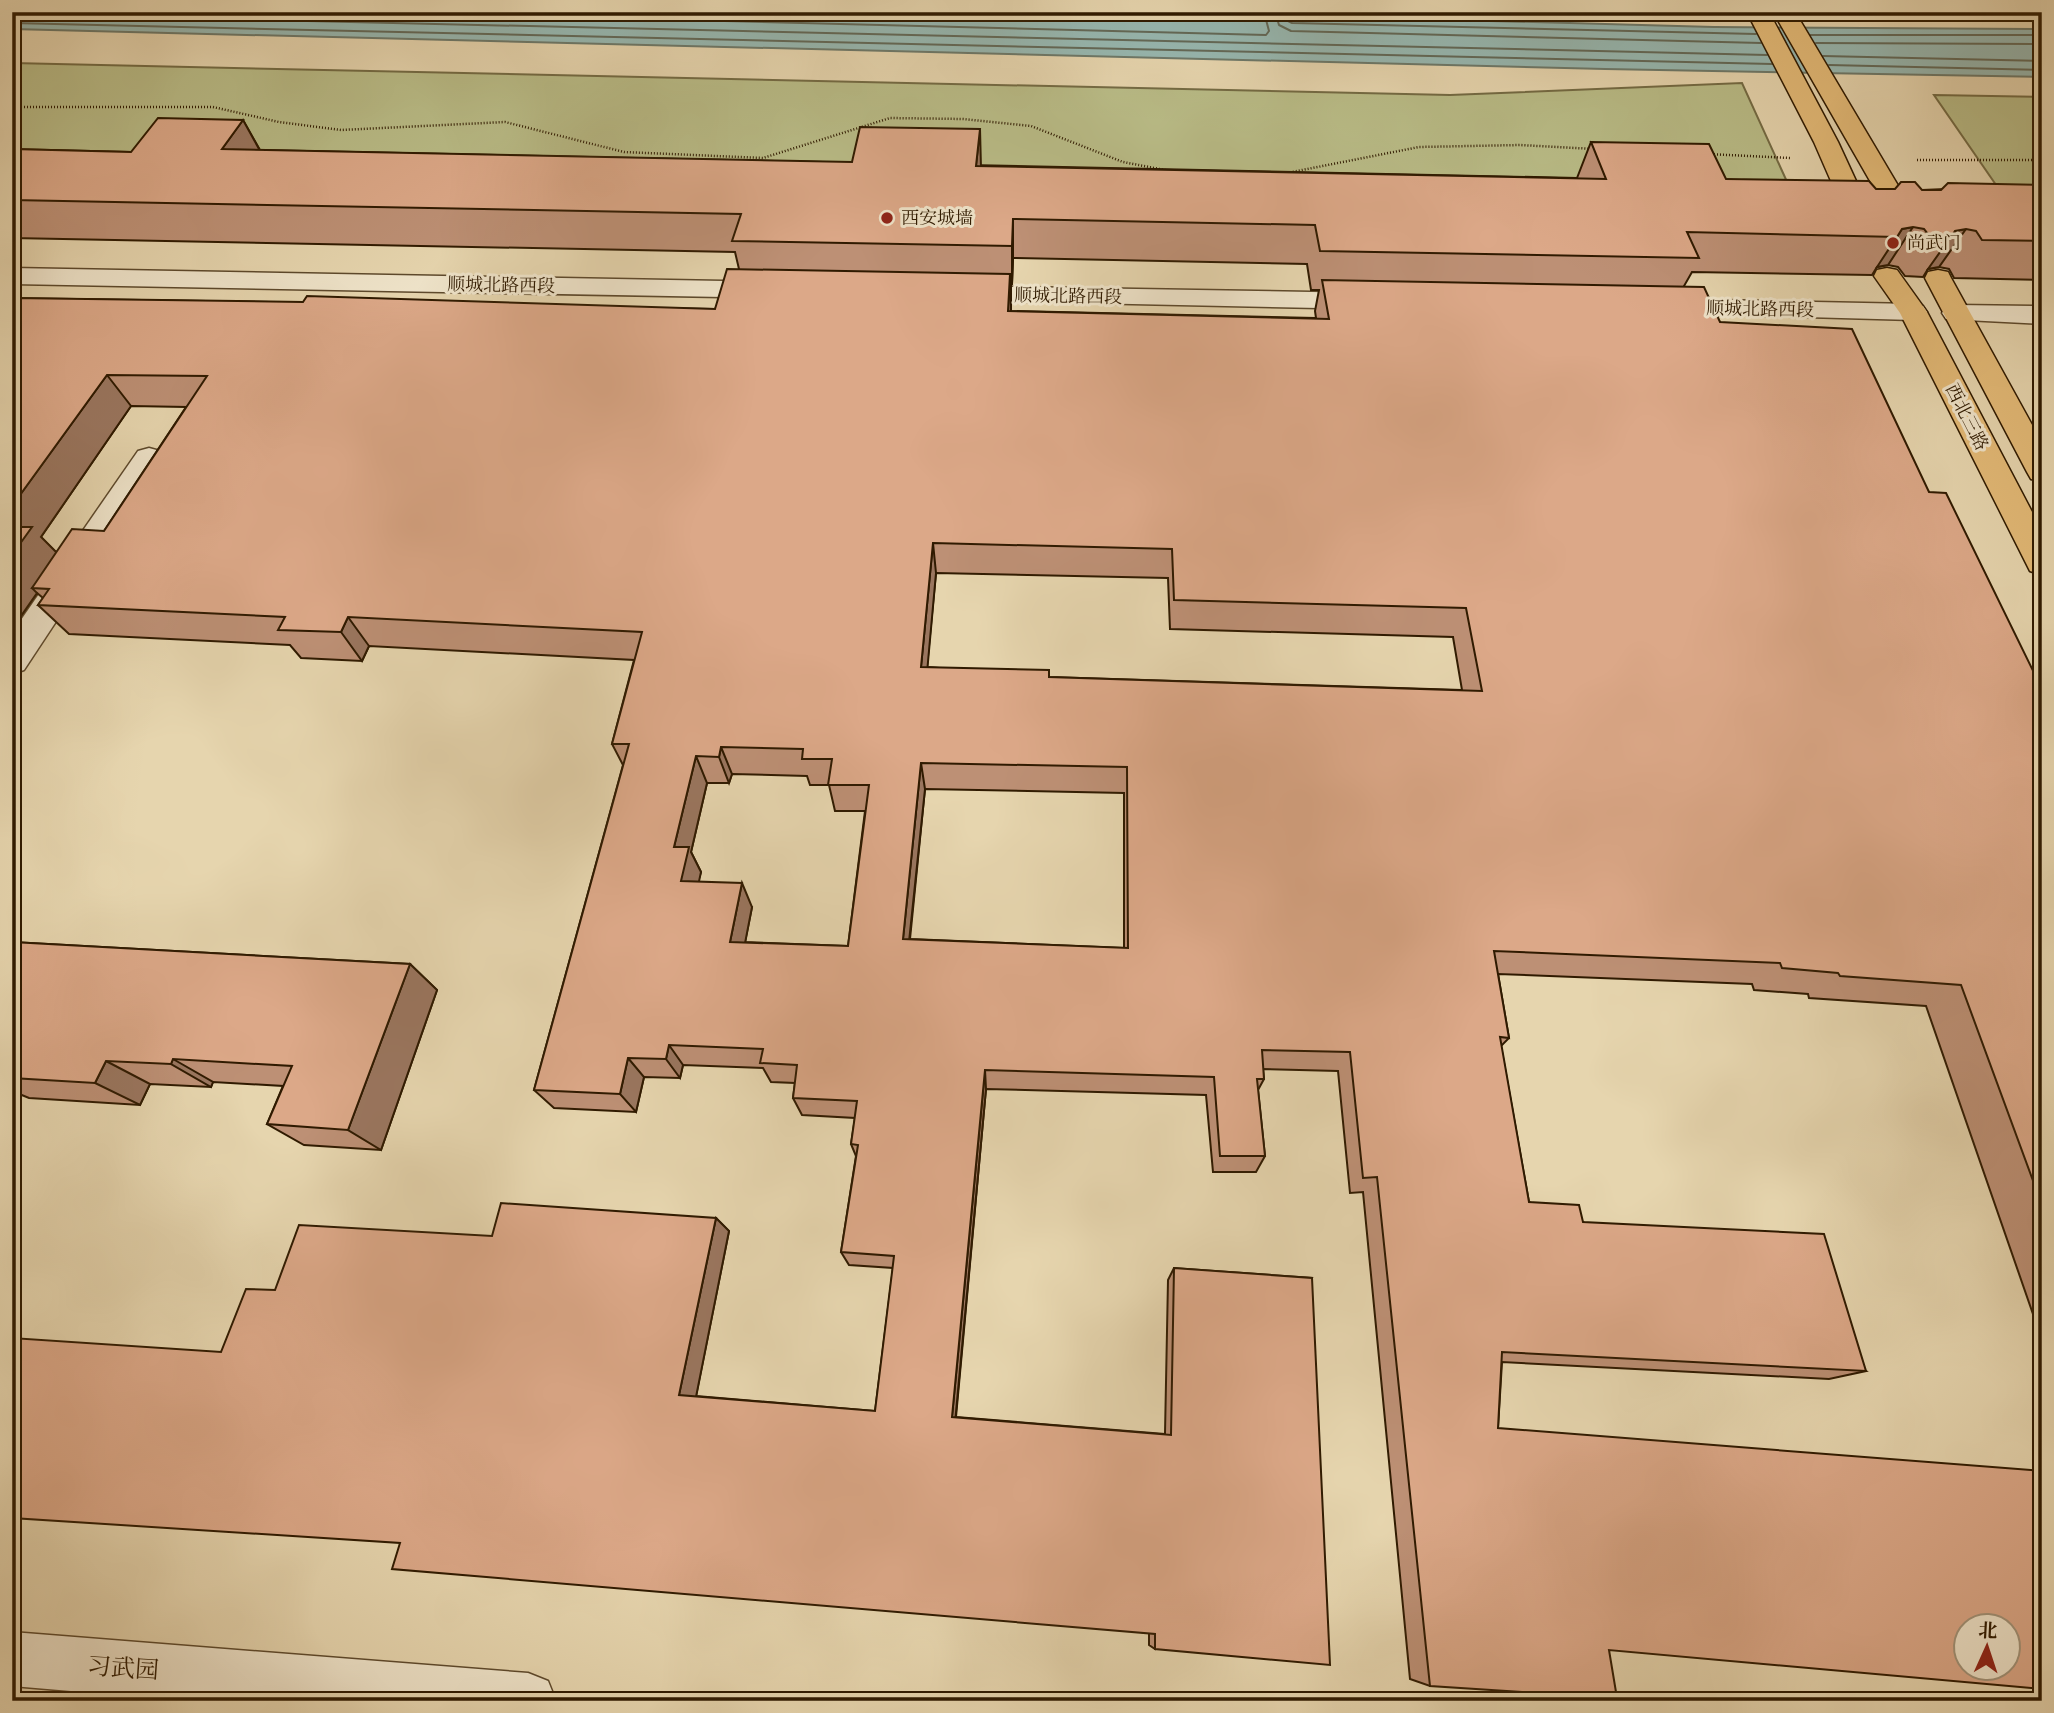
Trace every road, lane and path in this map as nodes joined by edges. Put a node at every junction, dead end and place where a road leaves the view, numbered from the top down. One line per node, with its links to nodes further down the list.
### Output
1 (1756, 13): 6 (main road)
2 (1789, 13): 7 (main road)
3 (12, 107): 9 (path)
4 (1604, 149): 10 (path)
5 (1702, 154): 6 (path)
6 (1836, 160): 11 (main road)
7 (1870, 160): 8 (path); 12 (main road)
8 (2042, 160)
9 (1181, 173)
10 (1281, 174)
11 (1861, 220)
12 (1906, 221)
13 (12, 276): 16 (street, 顺城北路西段)
14 (1887, 276): 20 (main road, 西北三路)
15 (1938, 278): 21 (main road, 西北三路)
16 (795, 291)
17 (935, 293): 18 (street, 顺城北路西段)
18 (1396, 302)
19 (1633, 306): 20 (street, 顺城北路西段)
20 (1913, 312): 25 (main road, 西北三路)
21 (1956, 313): 22 (street); 24 (main road, 西北三路)
22 (2042, 315)
23 (149, 458): 26 (street)
24 (2042, 472)
25 (2042, 563)
26 (12, 661)
27 (12, 1659): 28 (street, 习武园)
28 (411, 1696): 29 (street, 习武园)
29 (528, 1701)

